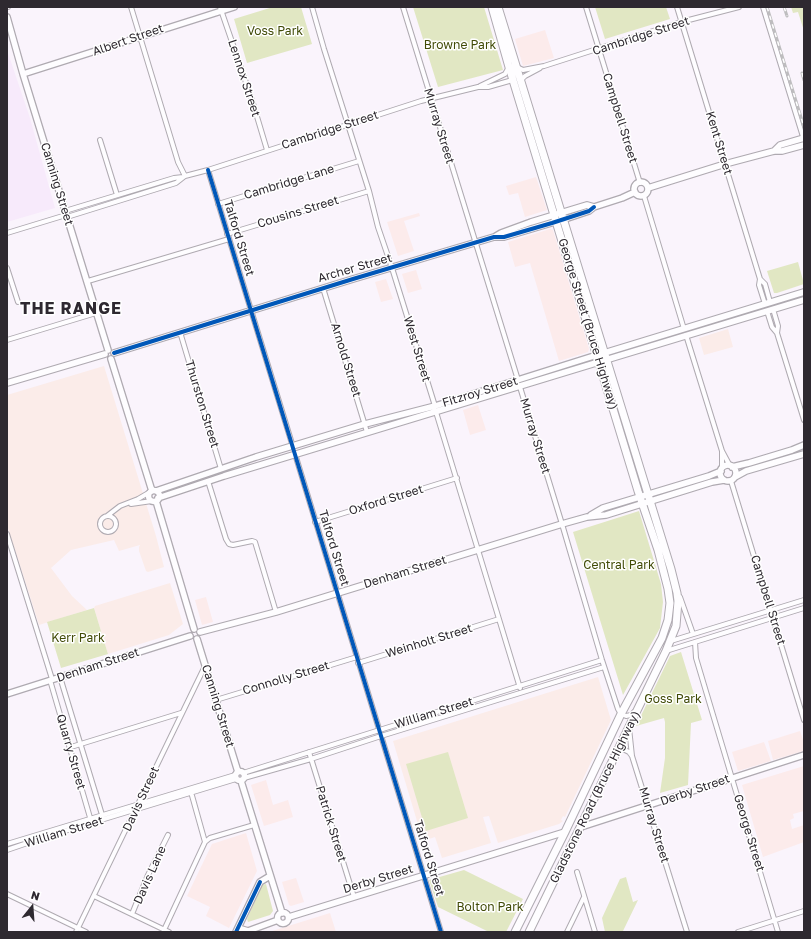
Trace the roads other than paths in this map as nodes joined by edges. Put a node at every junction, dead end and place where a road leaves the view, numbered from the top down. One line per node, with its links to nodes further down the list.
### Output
1 (131, 7): 16 (street)
2 (234, 7): 11 (street, Albert Street)
3 (312, 7): 26 (street, West Street)
4 (403, 7): 25 (street, Murray Street)
5 (492, 7): 19 (highway, George Street (Bruce Highway))
6 (498, 7): 15 (highway, George Street (Bruce Highway))
7 (586, 7): 17 (street, Campbell Street)
8 (677, 7): 14 (street, Kent Street)
9 (738, 7): 14 (street, Cambridge Street)
10 (763, 7): 27 (street)
11 (227, 8): 12 (street, Albert Street)
12 (220, 9): 16 (street, Albert Street); 30 (street, Lennox Street)
13 (7, 17): 21 (street, Canning Street)
14 (681, 22): 17 (street, Cambridge Street); 33 (street, Kent Street)
15 (504, 25): 20 (highway, George Street (Bruce Highway)); 22 (street)
16 (140, 36): 21 (street, Albert Street); 35 (street)
17 (599, 49): 18 (street, Cambridge Street); 36 (street, Campbell Street)
18 (544, 66): 20 (street, Cambridge Street); 23 (street, Cambridge Street)
19 (509, 67): 22 (highway, George Street (Bruce Highway)); 24 (street, Cambridge Street)
20 (517, 67): 23 (highway, George Street (Bruce Highway))
21 (23, 74): 43 (street, Canning Street)
22 (513, 79): 24 (street, Cambridge Street); 44 (highway, George Street (Bruce Highway))
23 (521, 80): 44 (highway, George Street (Bruce Highway))
24 (478, 87): 25 (street, Cambridge Street)
25 (430, 98): 26 (street, Cambridge Street); 48 (street, Murray Street)
26 (349, 124): 30 (street, Cambridge Street); 32 (street, West Street)
27 (804, 139): 31 (street)
28 (100, 140): 40 (street)
29 (804, 145): 31 (street)
30 (267, 150): 34 (street, Cambridge Street)
31 (774, 151): 33 (street)
32 (359, 161): 38 (street, West Street); 42 (street, Cambridge Lane)
33 (725, 164): 37 (street); 56 (street, Kent Street)
34 (208, 170): 35 (street, Cambridge Street); 42 (street, Talford Street)
35 (184, 177): 40 (street, Cambridge Street); 43 (street, Cambridge Street)
36 (640, 183): 37 (street); 39 (street)
37 (648, 188): 41 (street)
38 (369, 191): 46 (street, Cousins Street); 50 (street, West Street)
39 (635, 192): 41 (street); 44 (street, Archer Street)
40 (117, 195): 43 (street, Cambridge Street)
41 (644, 196): 61 (street)
42 (218, 204): 46 (street, Talford Street)
43 (66, 214): 45 (street, Cambridge Street); 51 (street, Canning Street)
44 (559, 217): 48 (street, Archer Street); 65 (highway, George Street (Bruce Highway))
45 (7, 233)
46 (227, 234): 47 (street, Talford Street)
47 (229, 239): 51 (street); 57 (street, Talford Street)
48 (476, 243): 50 (street, Archer Street); 69 (street, Murray Street)
49 (7, 268): 55 (street)
50 (392, 268): 52 (street, Archer Street); 72 (street, West Street)
51 (88, 282): 59 (street, Canning Street)
52 (323, 288): 57 (street, Archer Street); 75 (street, Arnold Street)
53 (804, 292): 56 (main road, Fitzroy Street)
54 (804, 300): 58 (main road, Fitzroy Street)
55 (18, 302)
56 (768, 303): 58 (main road, Kent Street); 61 (main road, Fitzroy Street)
57 (251, 310): 60 (street, Archer Street); 78 (street, Talford Street)
58 (770, 310): 61 (main road, Fitzroy Street); 74 (street, Kent Street)
59 (96, 313): 62 (street); 63 (street, Canning Street)
60 (180, 332): 64 (street, Archer Street); 83 (street, Thurston Street)
61 (685, 332): 65 (main road, Fitzroy Street); 79 (street)
62 (7, 340)
63 (106, 352): 64 (street); 66 (street); 70 (street)
64 (114, 353): 66 (street)
65 (602, 357): 67 (street, Fitzroy Street); 68 (street, Fitzroy Street); 93 (highway, George Street (Bruce Highway))
66 (111, 359): 92 (street)
67 (560, 367): 68 (street); 69 (street, Fitzroy Street)
68 (562, 374): 71 (street, Fitzroy Street)
69 (518, 380): 71 (street, Murray Street); 72 (street, Fitzroy Street)
70 (7, 383)
71 (520, 387): 73 (street, Fitzroy Street); 98 (street, Murray Street)
72 (435, 406): 73 (street, West Street); 75 (street, Fitzroy Street)
73 (436, 412): 76 (street, Fitzroy Street); 87 (street, West Street)
74 (804, 420)
75 (365, 424): 76 (street, Arnold Street); 78 (street, Fitzroy Street)
76 (367, 432): 80 (street, Fitzroy Street)
77 (804, 445): 82 (street)
78 (293, 447): 80 (street, Talford Street); 83 (street, Fitzroy Street)
79 (722, 451): 82 (street); 84 (street)
80 (295, 454): 85 (street, Fitzroy Street); 97 (street, Talford Street)
81 (804, 454): 88 (street)
82 (731, 466): 84 (street); 88 (street)
83 (221, 469): 85 (street, Thurston Street); 86 (street, Fitzroy Street)
84 (721, 470): 90 (street); 93 (street, Denham Street)
85 (224, 476): 86 (street, Fitzroy Street)
86 (207, 478): 89 (street, Fitzroy Street); 91 (street, Fitzroy Street); 107 (street)
87 (457, 478): 97 (street, Oxford Street); 100 (street, West Street)
88 (733, 479): 90 (street); 106 (street, Campbell Street)
89 (188, 480): 91 (street); 92 (street, Fitzroy Street)
90 (724, 480): 93 (street, Denham Street)
91 (190, 487): 94 (street, Fitzroy Street)
92 (153, 491): 94 (street); 94 (street); 95 (street)
93 (645, 499): 98 (street, Denham Street); 102 (highway, George Street (Bruce Highway)); 103 (highway, George Street (Bruce Highway))
94 (155, 500): 96 (street); 110 (street)
95 (107, 516): 96 (street); 96 (street)
96 (114, 519)
97 (315, 522): 101 (street, Talford Street)
98 (562, 524): 100 (street, Denham Street); 119 (street, Murray Street)
99 (7, 534): 125 (street, Quarry Street)
100 (479, 550): 101 (street, Denham Street); 109 (street, West Street)
101 (338, 593): 107 (street, Denham Street); 118 (street, Talford Street)
102 (677, 593): 112 (street); 115 (highway, Gladstone Road (Bruce Highway))
103 (669, 595): 123 (highway, Gladstone Road (Bruce Highway))
104 (804, 600): 106 (street)
105 (804, 608): 108 (street)
106 (771, 611): 108 (street, Campbell Street); 112 (street)
107 (276, 612): 111 (street, Denham Street)
108 (773, 617): 116 (street); 133 (street, Campbell Street)
109 (499, 619): 120 (street, Weinholt Street); 126 (street, West Street)
110 (194, 629): 111 (street); 113 (street)
111 (200, 632): 114 (street)
112 (693, 634): 115 (street)
113 (190, 636): 114 (street); 124 (street, Denham Street)
114 (197, 640): 121 (street, Canning Street)
115 (671, 641): 117 (highway, Gladstone Road (Bruce Highway)); 123 (highway)
116 (695, 642): 117 (street); 145 (street, George Street)
117 (666, 651): 129 (highway, Gladstone Road (Bruce Highway))
118 (356, 657): 120 (street, Talford Street); 130 (street, Connolly Street)
119 (602, 660): 122 (street, Murray Street); 126 (street, William Street)
120 (358, 663): 135 (street, Talford Street)
121 (205, 666): 130 (street, Canning Street); 131 (street, Davis Street)
122 (604, 667): 127 (street, William Street); 132 (street, Murray Street)
123 (646, 671): 132 (highway, Gladstone Road (Bruce Highway))
124 (60, 677): 125 (street, Denham Street); 137 (street, Quarry Street)
125 (51, 680): 128 (street, Denham Street); 138 (street, Quarry Street)
126 (520, 686): 127 (street, West Street); 135 (street, William Street)
127 (521, 692): 136 (street, William Street)
128 (7, 694)
129 (645, 694): 132 (street); 134 (highway, Gladstone Road (Bruce Highway))
130 (216, 700): 144 (street, Canning Street)
131 (181, 713): 137 (street); 147 (street, Davis Street)
132 (621, 714): 154 (highway, Gladstone Road (Bruce Highway))
133 (804, 720)
134 (629, 728): 139 (highway, Gladstone Road (Bruce Highway)); 142 (street, Murray Street)
135 (379, 729): 136 (street, Talford Street); 140 (street, William Street)
136 (381, 736): 143 (street, William Street); 160 (street, Talford Street)
137 (80, 744): 138 (street); 150 (street, Quarry Street)
138 (70, 747): 151 (street, Quarry Street)
139 (619, 747): 142 (street); 153 (highway, Gladstone Road (Bruce Highway))
140 (309, 752): 143 (street, Patrick Street); 144 (street, William Street)
141 (804, 755): 145 (street, Derby Street)
142 (632, 756): 148 (street, Murray Street)
143 (311, 759): 144 (street, William Street); 164 (street, Patrick Street)
144 (240, 776): 146 (street, William Street); 152 (street, Canning Street)
145 (732, 778): 148 (street, Derby Street); 171 (street, George Street)
146 (190, 791): 147 (street, William Street); 149 (street, William Street); 156 (street)
147 (139, 804): 149 (street, Davis Street); 150 (street, William Street)
148 (649, 806): 153 (street, Derby Street); 182 (street, Murray Street)
149 (136, 810): 150 (street, William Street); 163 (street, Davis Street)
150 (103, 818): 151 (street, William Street)
151 (91, 822): 157 (street, William Street); 158 (street, William Street)
152 (254, 825): 156 (street); 161 (street, Canning Street)
153 (581, 827): 154 (highway, Derby Street); 179 (highway, Gladstone Road (Bruce Highway))
154 (565, 832): 160 (street, Derby Street); 178 (highway, Gladstone Road (Bruce Highway))
155 (168, 835): 168 (street, Davis Lane)
156 (205, 842): 173 (street)
157 (7, 844)
158 (7, 850)
159 (576, 872): 165 (street)
160 (424, 875): 164 (street, Derby Street); 177 (street, Talford Street)
161 (270, 876): 167 (street, Canning Street); 174 (street)
162 (7, 894): 172 (street)
163 (94, 896): 168 (street); 172 (street, Davis Street)
164 (354, 897): 169 (street, Derby Street)
165 (584, 897): 180 (street); 181 (street)
166 (804, 911): 171 (street)
167 (282, 913): 169 (street); 170 (street)
168 (132, 914): 173 (street)
169 (289, 917): 170 (street)
170 (278, 920): 174 (street)
171 (775, 921): 183 (street); 184 (street, George Street)
172 (77, 930): 175 (street)
173 (164, 930): 176 (street)
174 (237, 930)
175 (86, 932)
176 (169, 932)
177 (441, 932)
178 (515, 932)
179 (529, 932)
180 (566, 932)
181 (595, 932)
182 (687, 932)
183 (738, 932)
184 (778, 932)

